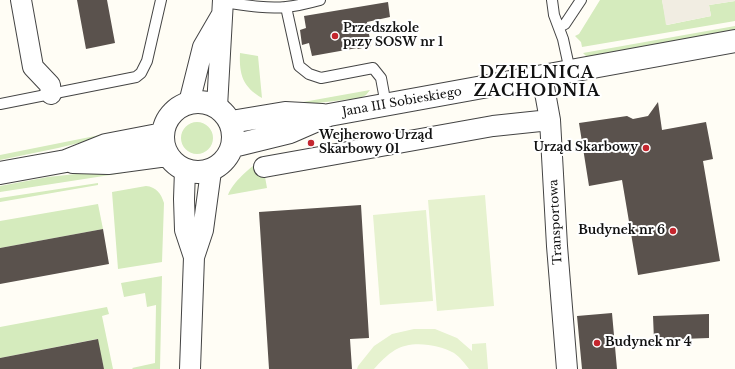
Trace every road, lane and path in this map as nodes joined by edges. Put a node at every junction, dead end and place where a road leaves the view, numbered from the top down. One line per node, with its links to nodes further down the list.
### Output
1 (21, 0): 12 (street)
2 (161, 0): 12 (lane)
3 (320, 0): 7 (lane)
4 (552, 0): 8 (lane)
5 (581, 0): 8 (lane)
6 (223, 5): 7 (lane); 13 (street); 16 (street)
7 (286, 7): 15 (lane)
8 (559, 27): 10 (lane)
9 (735, 41): 10 (street, Jana III Sobieskiego)
10 (570, 71): 11 (street, Jana III Sobieskiego)
11 (542, 76): 15 (street, Jana III Sobieskiego); 18 (street, Transportowa)
12 (51, 94): 14 (lane)
13 (189, 103): 16 (street); 19 (street)
14 (0, 104)
15 (386, 105): 17 (street, Jana III Sobieskiego)
16 (224, 114): 17 (street, Jana III Sobieskiego); 20 (street)
17 (329, 115): 20 (street, Jana III Sobieskiego)
18 (550, 120): 23 (street); 29 (street, Transportowa)
19 (163, 134): 21 (street); 22 (street)
20 (233, 146): 25 (street)
21 (167, 155): 22 (street); 24 (street)
22 (66, 161): 26 (street)
23 (264, 167)
24 (185, 170): 25 (street); 27 (street)
25 (211, 171): 27 (street)
26 (0, 174)
27 (194, 258): 28 (street)
28 (190, 369)
29 (567, 369)

